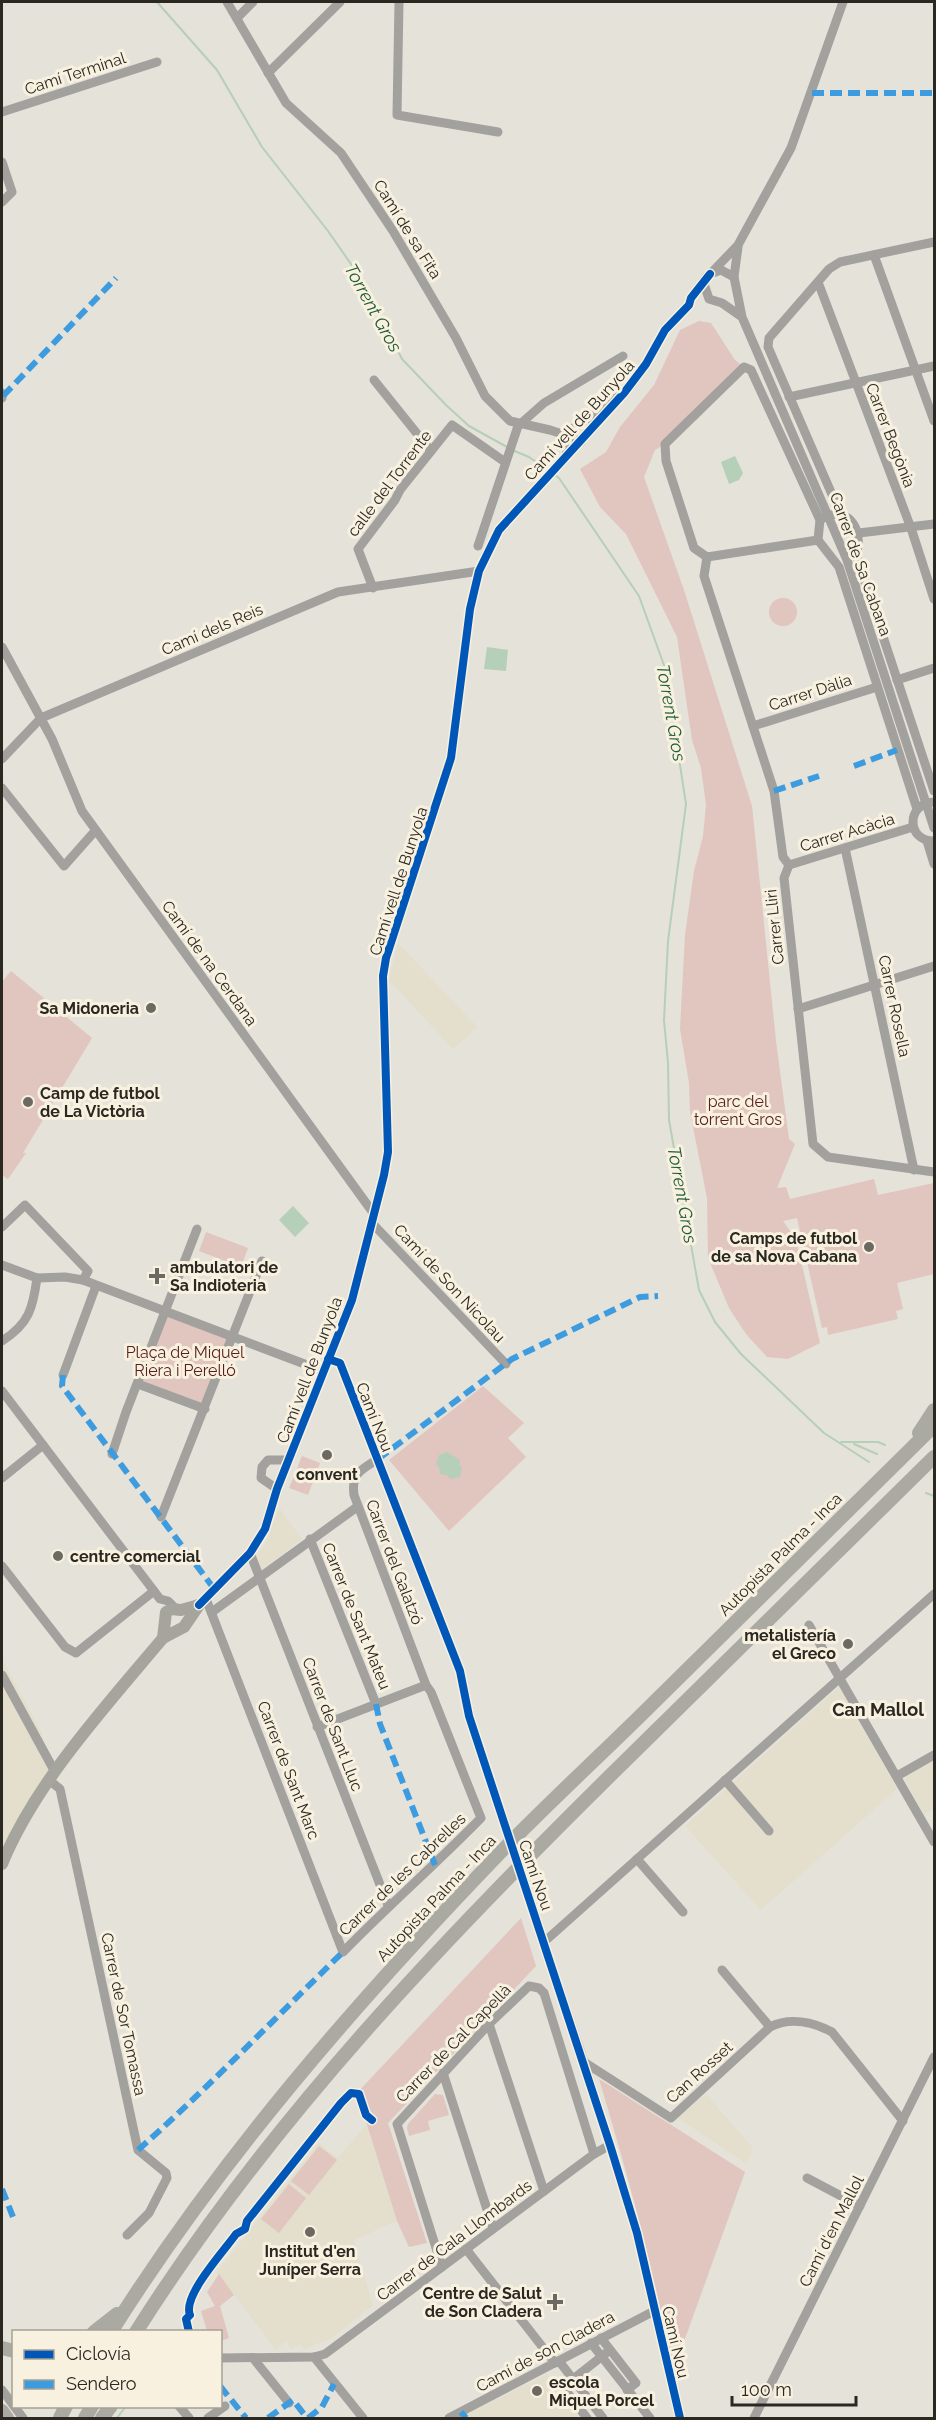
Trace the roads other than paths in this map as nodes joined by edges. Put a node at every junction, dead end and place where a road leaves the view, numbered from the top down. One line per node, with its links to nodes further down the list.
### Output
1 (227, 2): 6 (street, Camí de sa Fita)
2 (253, 2): 6 (street)
3 (340, 2): 8 (street)
4 (399, 2): 10 (street)
5 (843, 2): 14 (street, Camí vell de Bunyola)
6 (237, 18): 8 (street, Camí de sa Fita)
7 (157, 62): 9 (street, Camí Terminal)
8 (268, 73): 33 (street, Camí de sa Fita)
9 (2, 112)
10 (498, 132)
11 (2, 162): 12 (street)
12 (2, 202)
13 (934, 243): 15 (street)
14 (738, 245): 16 (street, Camí vell de Bunyola); 17 (street, Camí vell de Bunyola)
15 (874, 255): 18 (street); 26 (street)
16 (709, 275): 17 (street); 20 (street); 22 (street, Camí vell de Bunyola)
17 (734, 277): 19 (street)
18 (818, 282): 28 (street, Carrer Begònia); 31 (street)
19 (736, 292): 21 (street); 23 (street, Carrer de Sa Cabana)
20 (709, 299): 21 (street); 22 (street)
21 (722, 303): 23 (street)
22 (689, 305): 30 (street, Camí vell de Bunyola)
23 (742, 317): 41 (street, Carrer de Sa Cabana)
24 (623, 356): 33 (street, Camí vell de Bunyola)
25 (934, 366): 26 (street)
26 (915, 370): 28 (street); 34 (street)
27 (374, 380): 37 (street)
28 (856, 383): 31 (street); 44 (street, Carrer Begònia)
29 (2, 393): 32 (street)
30 (624, 393): 35 (street); 36 (street, Camí vell de Bunyola)
31 (789, 397): 40 (street)
32 (2, 398)
33 (523, 422): 35 (street, Camí de sa Fita); 39 (street, Camí vell de Bunyola)
34 (934, 422)
35 (561, 434): 36 (street, Camí de sa Fita); 38 (street)
36 (581, 442): 38 (street, Camí vell de Bunyola)
37 (431, 451): 39 (street, calle del Torrente); 52 (street, calle del Torrente)
38 (568, 455): 51 (street, Camí vell de Bunyola)
39 (505, 462): 47 (street, Camí vell de Bunyola)
40 (840, 513): 41 (street); 45 (street)
41 (829, 514): 42 (street); 50 (street, Carrer de Sa Cabana)
42 (820, 520): 46 (street); 49 (street)
43 (934, 525): 44 (street)
44 (911, 528): 45 (street); 53 (street, Carrer Begònia)
45 (859, 533): 50 (street)
46 (818, 540): 48 (street); 49 (street)
47 (478, 546)
48 (832, 556): 50 (street); 57 (street)
49 (707, 557): 59 (street, Carrer Lliri)
50 (852, 557): 56 (street); 63 (street, Carrer de Sa Cabana)
51 (479, 571): 52 (street, Camí dels Reis); 77 (street, Camí vell de Bunyola)
52 (373, 588): 58 (street, Camí dels Reis)
53 (934, 599)
54 (2, 647): 58 (street)
55 (934, 668): 56 (street)
56 (897, 680): 62 (street)
57 (877, 687): 59 (street, Carrer Dàlia); 64 (street)
58 (41, 718): 60 (street); 67 (street, Camí de na Cerdana)
59 (753, 726): 71 (street, Carrer Lliri)
60 (2, 759)
61 (2, 788): 67 (street)
62 (934, 791)
63 (930, 802): 64 (street); 66 (street, Carrer de Sa Cabana)
64 (917, 809): 65 (street)
65 (913, 827): 68 (street); 69 (street, Carrer Acàcia)
66 (934, 828)
67 (95, 831): 77 (street, Camí de na Cerdana)
68 (931, 841): 70 (street)
69 (845, 848): 71 (street, Carrer Acàcia); 73 (street, Carrer Rosella)
70 (934, 864)
71 (789, 865): 74 (street, Carrer Lliri)
72 (934, 966): 73 (street)
73 (875, 985): 74 (street); 75 (street, Carrer Rosella)
74 (798, 1009): 75 (street, Carrer Lliri)
75 (915, 1170): 76 (street, Carrer Lliri)
76 (934, 1172)
77 (373, 1218): 88 (street, Camí vell de Bunyola); 89 (street, Camí de Son Nicolau)
78 (2, 1227): 83 (street)
79 (197, 1229): 85 (street)
80 (262, 1261): 86 (street)
81 (2, 1265): 82 (street)
82 (37, 1278): 83 (street); 87 (street)
83 (83, 1280): 84 (street)
84 (96, 1286): 85 (street); 91 (street)
85 (165, 1312): 86 (street); 92 (street)
86 (233, 1338): 90 (street); 94 (street)
87 (2, 1341)
88 (328, 1359): 90 (street, Camí vell de Bunyola); 100 (street, Camí Nou)
89 (506, 1364)
90 (323, 1371): 101 (street, Camí vell de Bunyola)
91 (63, 1375)
92 (138, 1384): 94 (street); 98 (street)
93 (2, 1391): 97 (street)
94 (205, 1409): 108 (street)
95 (934, 1410): 102 (highway)
96 (934, 1426): 102 (highway, Autopista Palma - Inca)
97 (43, 1445): 104 (street); 114 (street)
98 (112, 1454)
99 (934, 1457): 106 (highway)
100 (378, 1459): 107 (street, Carrer del Galatzó); 135 (street, Camí Nou, bridge)
101 (288, 1460): 105 (street, Camí vell de Bunyola); 105 (street, Camí vell de Bunyola)
102 (900, 1460): 153 (highway, Autopista Palma - Inca)
103 (934, 1471): 106 (highway)
104 (2, 1478)
105 (277, 1489): 110 (street, Camí vell de Bunyola)
106 (891, 1500): 157 (highway)
107 (357, 1507): 109 (street); 122 (street, Carrer del Galatzó)
108 (161, 1517)
109 (310, 1539): 112 (street); 123 (street, Carrer de Sant Mateu)
110 (250, 1553): 112 (street, Carrer de Sant Lluc); 115 (street, Camí vell de Bunyola)
111 (2, 1566): 114 (street)
112 (259, 1576): 116 (street); 124 (street, Carrer de Sant Lluc)
113 (934, 1594): 121 (street)
114 (157, 1595): 117 (street); 118 (street)
115 (202, 1602): 116 (street, Carrer de Sant Marc); 117 (main road)
116 (212, 1612): 136 (street, Carrer de Sant Marc)
117 (181, 1613): 118 (main road); 118 (main road)
118 (167, 1624): 126 (main road)
119 (809, 1625): 121 (street)
120 (2, 1675): 126 (street)
121 (839, 1679): 127 (street); 128 (street)
122 (426, 1684): 123 (street); 133 (street, Carrer de les Cabrelles)
123 (376, 1704): 124 (street)
124 (317, 1727): 133 (street, Carrer de Sant Lluc)
125 (934, 1755): 127 (street)
126 (52, 1776): 132 (main road); 150 (street, Carrer de Sor Tomassa)
127 (897, 1776): 130 (street)
128 (725, 1780): 129 (street); 131 (street)
129 (769, 1831)
130 (934, 1842)
131 (637, 1859): 134 (street); 135 (street)
132 (2, 1864)
133 (388, 1905): 136 (street, Carrer de les Cabrelles)
134 (682, 1912)
135 (544, 1942): 141 (street, Camí Nou)
136 (343, 1952)
137 (722, 1970): 139 (street)
138 (489, 2024): 142 (street, Carrer de Cal Capellà); 145 (street, Carrer de Cal Capellà); 147 (street)
139 (770, 2027): 141 (street, Can Rosset); 143 (street)
140 (934, 2057): 143 (street, Camí d'en Mallol)
141 (584, 2062): 144 (street, Camí Nou)
142 (443, 2073): 149 (street); 152 (street, Carrer de Cal Capellà)
143 (903, 2121): 148 (street, Camí d'en Mallol)
144 (610, 2145): 145 (street, Carrer de Cala Llombards); 154 (street, Camí Nou)
145 (594, 2154): 147 (street, Carrer de Cala Llombards)
146 (807, 2178): 148 (street)
147 (544, 2191): 149 (street, Carrer de Cala Llombards)
148 (860, 2206): 181 (street, Camí d'en Mallol)
149 (493, 2229): 151 (street, Carrer de Cala Llombards)
150 (127, 2235)
151 (466, 2249): 152 (street, Carrer de Cala Llombards); 165 (street)
152 (442, 2267): 161 (street, Carrer de Cala Llombards)
153 (126, 2308): 155 (highway); 156 (highway, Autopista Palma - Inca)
154 (656, 2310): 158 (street, Camí de son Cladera); 180 (street, Camí Nou)
155 (95, 2330)
156 (112, 2330)
157 (137, 2330)
158 (601, 2338): 159 (street, Camí de son Cladera); 160 (street)
159 (591, 2343): 162 (street); 165 (street, Camí de son Cladera)
160 (610, 2350): 162 (street); 168 (street)
161 (314, 2357): 164 (street); 175 (street)
162 (602, 2357): 166 (street); 168 (street)
163 (222, 2358): 164 (street)
164 (253, 2358): 170 (street)
165 (557, 2362): 166 (street); 176 (street, Camí de son Cladera)
166 (573, 2379): 177 (street); 178 (street)
167 (2, 2390): 169 (street)
168 (627, 2390): 179 (street)
169 (12, 2403)
170 (289, 2403)
171 (225, 2406): 174 (street)
172 (2, 2411): 173 (highway)
173 (7, 2418)
174 (208, 2418)
175 (363, 2418)
176 (449, 2418)
177 (587, 2418)
178 (603, 2418)
179 (650, 2418)
180 (680, 2418)
181 (754, 2418)

